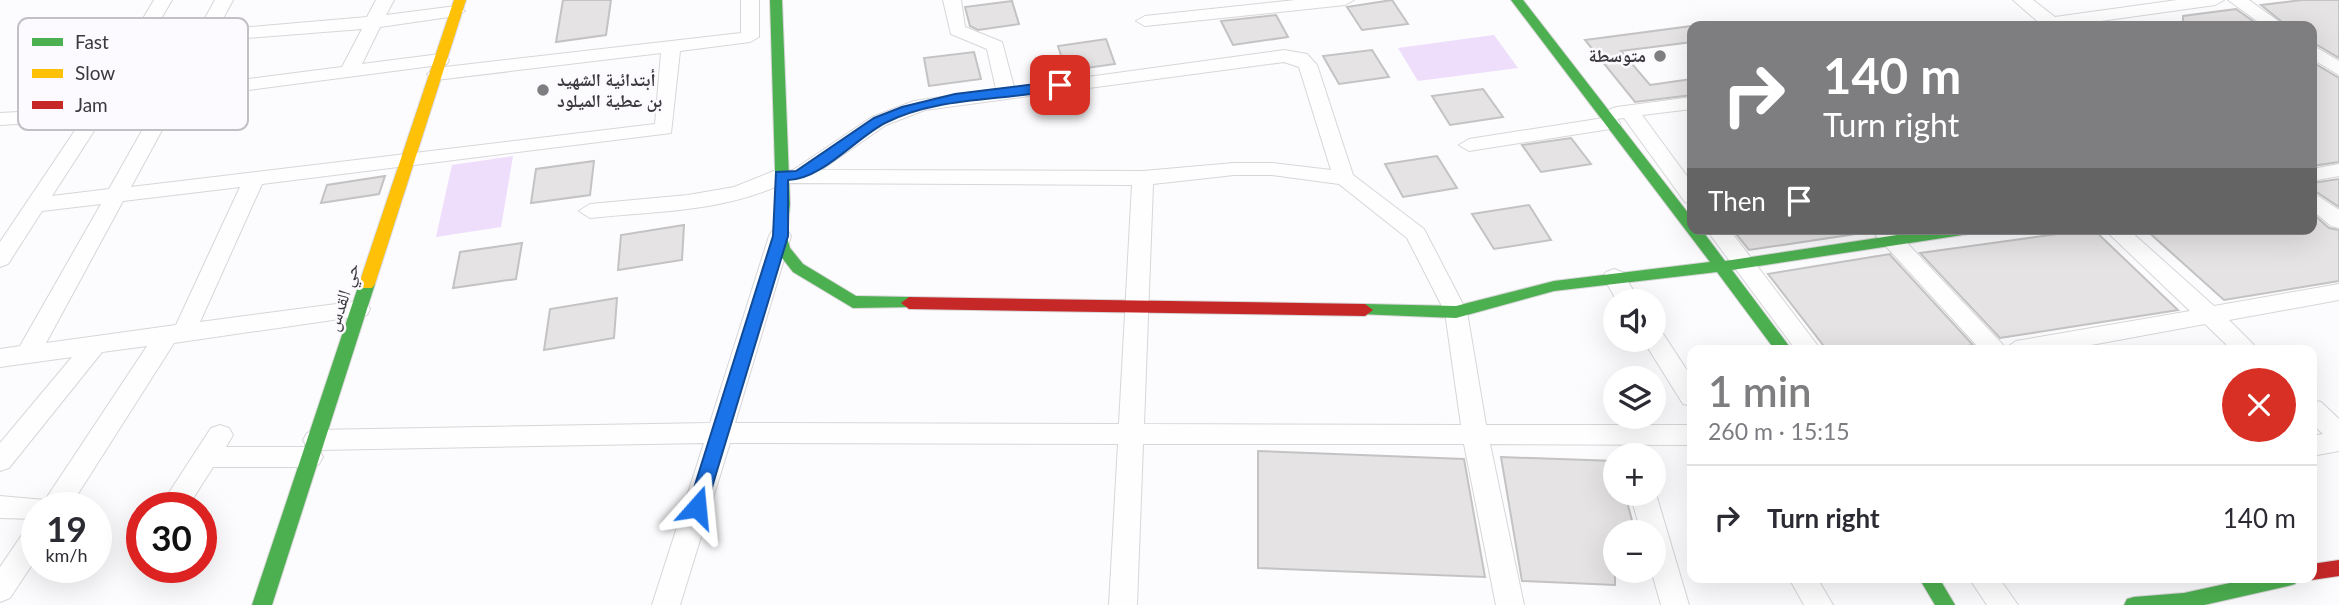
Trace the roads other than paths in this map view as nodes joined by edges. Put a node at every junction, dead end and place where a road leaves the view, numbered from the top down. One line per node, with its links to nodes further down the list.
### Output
1 (163, 0): 13 (street)
2 (224, 0): 14 (street)
3 (385, 0): 19 (street)
4 (750, 0): 21 (street)
5 (776, 0): 43 (street)
6 (952, 0): 28 (street)
7 (1345, 0): 15 (street)
8 (1517, 0): 33 (street)
9 (2022, 0): 16 (street)
10 (2215, 0): 17 (street)
11 (2237, 0): 18 (street)
12 (458, 6): 19 (street); 23 (street, حي القدس)
13 (152, 18)
14 (214, 18)
15 (1146, 21)
16 (2049, 21)
17 (2093, 21)
18 (2268, 21)
19 (376, 22): 20 (street); 25 (street)
20 (248, 33)
21 (671, 46): 23 (street); 37 (street)
22 (2317, 55): 24 (street)
23 (438, 67): 25 (street); 37 (street, حي القدس)
24 (2339, 70): 26 (street)
25 (349, 71): 27 (street)
26 (2317, 73)
27 (248, 84)
28 (1006, 92): 43 (street); 45 (street)
29 (1687, 104): 30 (street)
30 (1630, 112): 33 (street); 39 (street)
31 (18, 118): 32 (street)
32 (0, 119)
33 (1607, 119): 36 (street); 41 (street)
34 (85, 130): 50 (street)
35 (152, 130): 48 (street)
36 (1469, 145)
37 (408, 160): 46 (street); 65 (street, حي القدس)
38 (1687, 167): 39 (street)
39 (1671, 169): 41 (street); 47 (street)
40 (2339, 170): 42 (street)
41 (1647, 173): 53 (street)
42 (2317, 174)
43 (790, 176): 44 (street); 51 (street); 58 (street)
44 (1143, 178): 45 (street); 64 (street)
45 (1344, 178): 66 (street)
46 (254, 179): 48 (street); 68 (street)
47 (1687, 190)
48 (116, 195): 50 (street); 76 (street)
49 (2317, 203): 52 (street)
50 (34, 205): 59 (street)
51 (590, 211)
52 (2339, 220)
53 (1687, 222)
54 (1699, 235): 60 (street)
55 (1720, 235): 60 (street)
56 (1886, 235): 60 (street); 72 (street)
57 (2122, 235): 67 (street)
58 (780, 236): 64 (street); 80 (street)
59 (0, 260)
60 (1733, 266): 61 (street); 70 (street); 71 (street)
61 (1614, 277): 62 (street); 66 (street)
62 (1622, 289)
63 (2339, 292): 67 (street)
64 (1137, 307): 66 (street); 81 (street)
65 (359, 309): 68 (street); 90 (street, حي القدس)
66 (1456, 312): 84 (street)
67 (2208, 314): 73 (street); 74 (street)
68 (176, 334): 69 (street); 93 (street)
69 (95, 345): 76 (street); 92 (street)
70 (1781, 345)
71 (1804, 345)
72 (1990, 345)
73 (2043, 345)
74 (2242, 345)
75 (1663, 352): 78 (street)
76 (28, 354): 77 (street)
77 (0, 358)
78 (1687, 389)
79 (2317, 414): 82 (street)
80 (720, 433): 81 (street); 90 (street); 107 (street)
81 (1132, 434): 84 (street); 108 (street)
82 (2339, 434)
83 (220, 435): 91 (street)
84 (1475, 435): 88 (street); 109 (street)
85 (1687, 436): 87 (street)
86 (2339, 441): 89 (street)
87 (1647, 443)
88 (1603, 444)
89 (2317, 445)
90 (313, 449): 91 (street); 106 (street, حي القدس)
91 (205, 457): 94 (street)
92 (0, 461)
93 (65, 492)
94 (182, 492)
95 (1646, 506): 110 (street)
96 (0, 508): 97 (street)
97 (21, 508)
98 (21, 558): 105 (street)
99 (2339, 568): 100 (street)
100 (2317, 571)
101 (1806, 583): 111 (street)
102 (1932, 583): 112 (street)
103 (1987, 583): 113 (street)
104 (2220, 584): 114 (street)
105 (0, 590)
106 (262, 605)
107 (666, 605)
108 (1123, 605)
109 (1510, 605)
110 (1675, 605)
111 (1819, 605)
112 (1945, 605)
113 (2004, 605)
114 (2134, 605)

